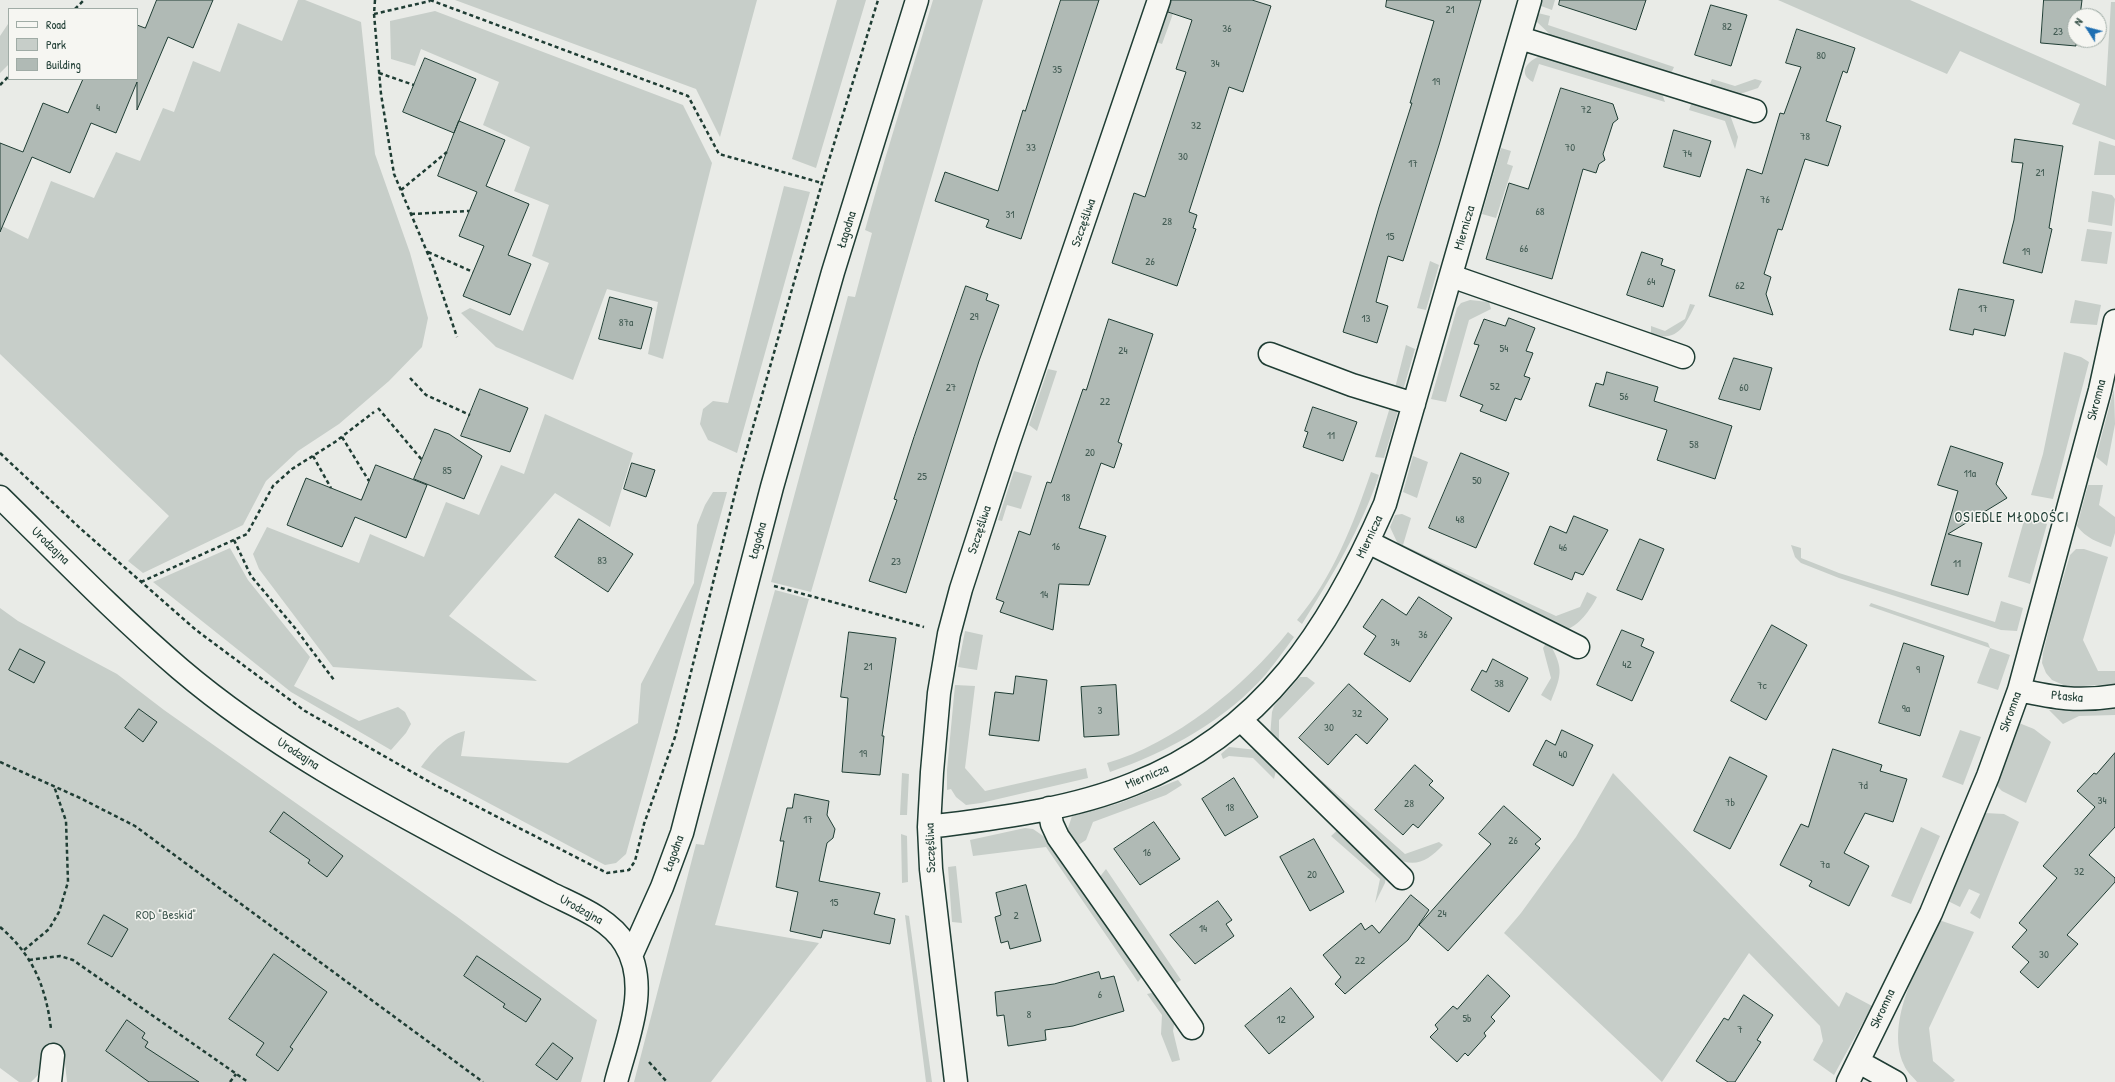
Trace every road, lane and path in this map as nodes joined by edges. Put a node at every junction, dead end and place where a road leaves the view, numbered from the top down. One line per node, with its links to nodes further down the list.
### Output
1 (84, 0): 8 (path)
2 (375, 0): 9 (path)
3 (430, 0): 9 (path); 17 (path)
4 (878, 0): 17 (path)
5 (917, 0): 57 (street, Łagodna)
6 (1159, 0): 44 (street, Szczęśliwa)
7 (1530, 0): 10 (street, Miernicza)
8 (76, 8)
9 (374, 14): 11 (path)
10 (1520, 38): 15 (street); 23 (street, Miernicza)
11 (379, 73): 14 (path); 18 (path)
12 (8, 77): 13 (path)
13 (0, 85)
14 (414, 85)
15 (1755, 111)
16 (447, 152): 18 (path)
17 (822, 183): 42 (path)
18 (401, 190): 20 (path)
19 (469, 212): 20 (path)
20 (411, 214): 21 (path)
21 (427, 252): 22 (path); 25 (path)
22 (473, 272)
23 (1451, 276): 27 (street); 29 (street, Miernicza)
24 (2115, 321): 47 (street, Skromna)
25 (457, 337)
26 (1270, 354): 29 (street)
27 (1683, 357)
28 (410, 378): 32 (path)
29 (1414, 404): 41 (street, Miernicza)
30 (378, 408): 36 (path)
31 (374, 412): 33 (path)
32 (470, 415)
33 (342, 437): 35 (path); 37 (path)
34 (0, 453): 42 (path)
35 (313, 456): 38 (path); 40 (path)
36 (422, 460)
37 (369, 481)
38 (331, 488)
39 (0, 497): 57 (street, Urodzajna)
40 (234, 540): 42 (path); 46 (path)
41 (1368, 542): 45 (street); 49 (street, Miernicza)
42 (141, 582)
43 (771, 586): 44 (path)
44 (949, 634): 53 (street, Szczęśliwa)
45 (1578, 647)
46 (334, 680)
47 (2019, 690): 48 (street, Płaska); 62 (street, Skromna)
48 (2115, 696)
49 (1241, 720): 52 (street, Miernicza); 54 (street)
50 (0, 762): 51 (path)
51 (54, 786): 56 (path); 67 (path)
52 (1049, 808): 53 (street, Miernicza); 60 (street)
53 (929, 828): 69 (street, Szczęśliwa)
54 (1402, 878)
55 (0, 927): 56 (path)
56 (24, 950): 58 (path)
57 (631, 956): 68 (street)
58 (29, 960): 59 (path); 63 (path)
59 (49, 1009)
60 (1192, 1028)
61 (54, 1055): 64 (street)
62 (1859, 1062): 70 (street, Skromna); 71 (street)
63 (236, 1074): 65 (path); 66 (path)
64 (50, 1082)
65 (230, 1082)
66 (248, 1082)
67 (483, 1082)
68 (616, 1082)
69 (956, 1082)
70 (1848, 1082)
71 (1894, 1082)

